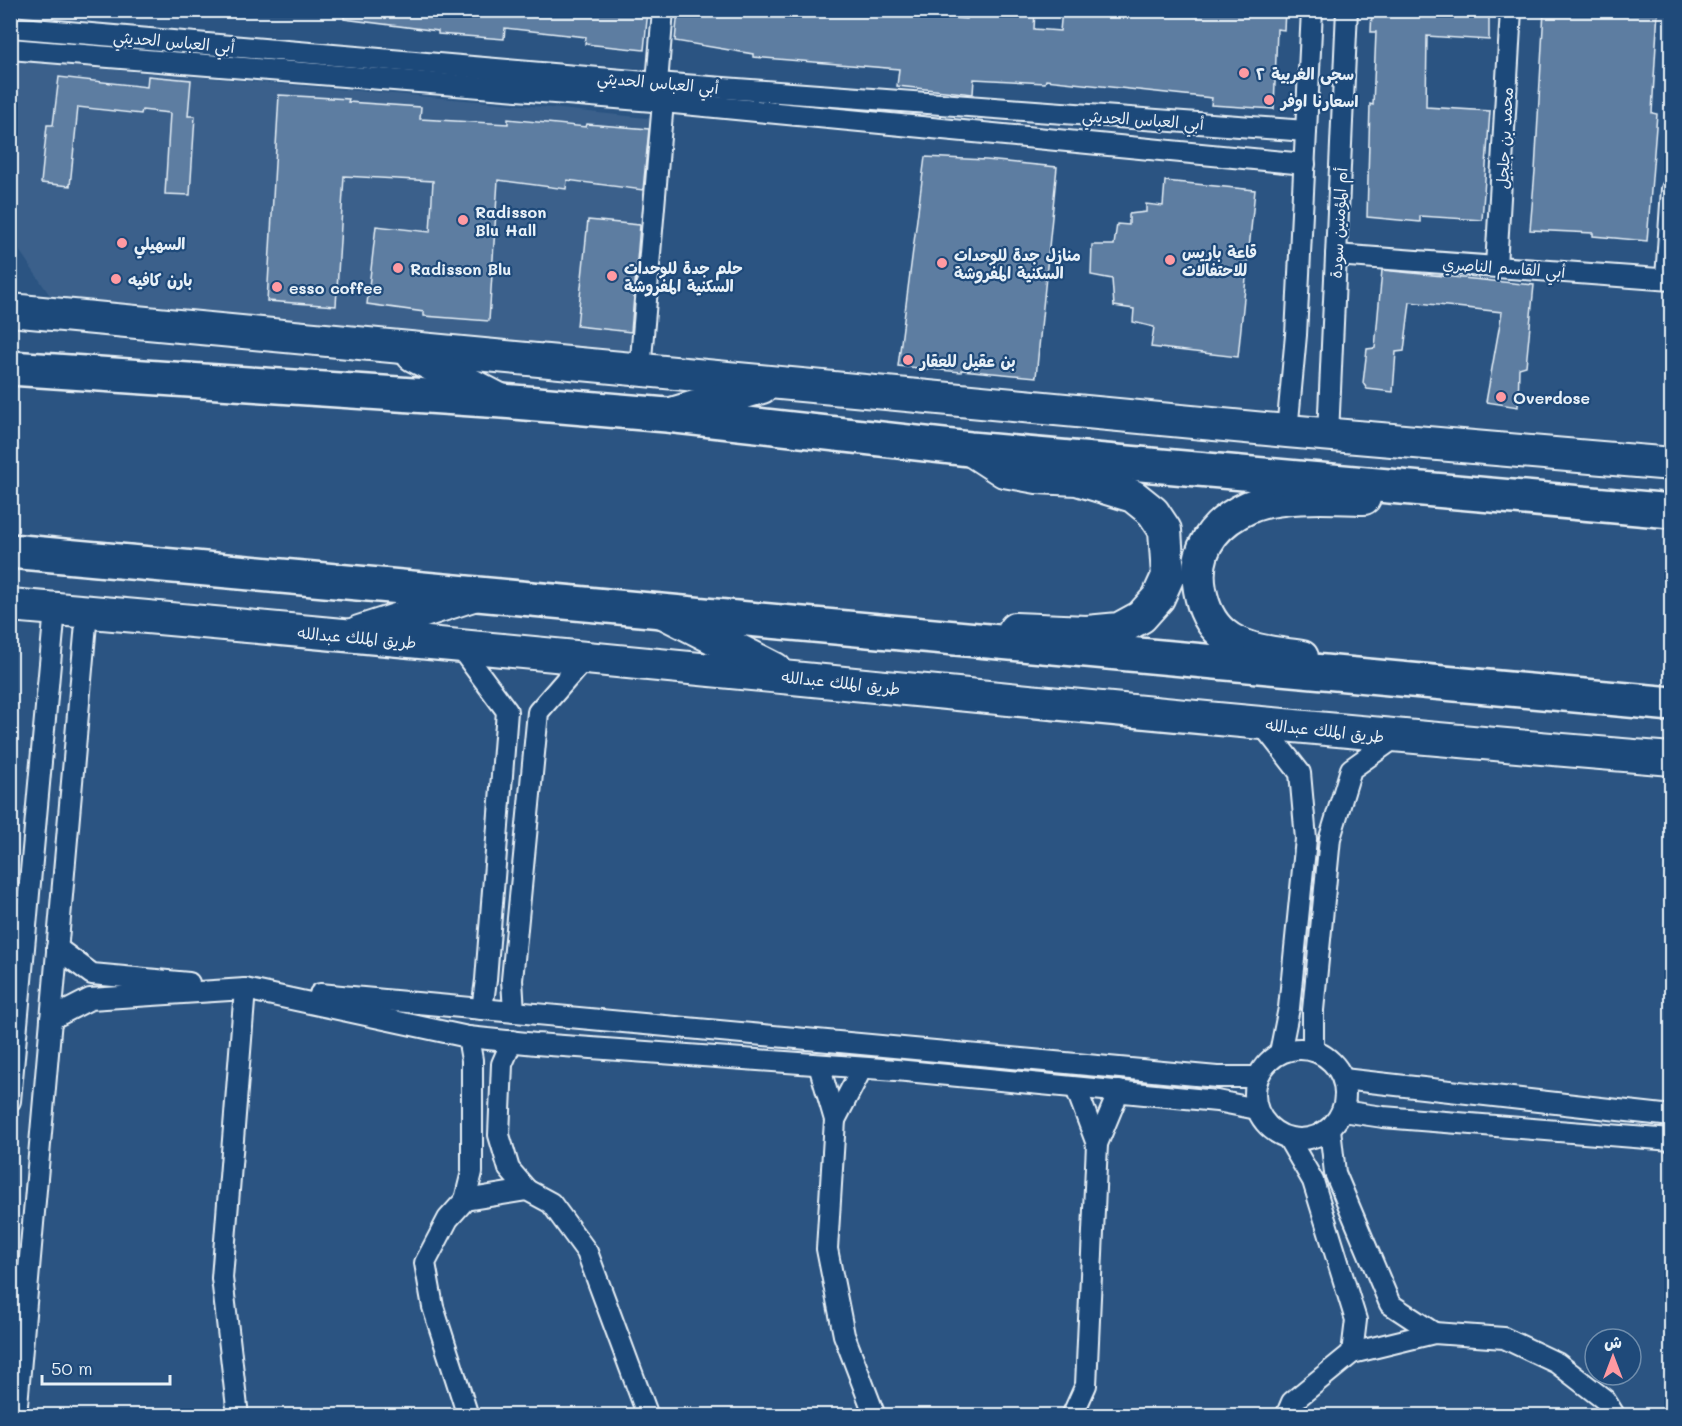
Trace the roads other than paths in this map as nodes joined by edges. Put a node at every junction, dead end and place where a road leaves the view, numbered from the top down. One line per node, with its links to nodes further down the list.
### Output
1 (663, 10): 7 (street)
2 (1312, 10): 9 (street)
3 (1347, 10): 12 (street, أم المؤمنين سودة)
4 (1511, 10): 13 (street, محمد بن جلجل)
5 (10, 27): 7 (street, أبي العباس الحديثي)
6 (10, 49): 8 (street, أبي العباس الحديثي)
7 (657, 83): 9 (street, أبي العباس الحديثي)
8 (663, 102): 10 (street, أبي العباس الحديثي); 18 (street)
9 (1306, 131): 10 (street)
10 (1305, 164): 22 (street)
11 (1671, 189): 14 (street)
12 (1336, 255): 13 (street, أبي القاسم الناصري); 23 (street, أم المؤمنين سودة)
13 (1496, 266): 14 (street, أبي القاسم الناصري)
14 (1669, 279)
15 (10, 310): 16 (main road)
16 (398, 347): 18 (main road); 20 (main road)
17 (10, 368): 20 (highway)
18 (640, 370): 19 (main road)
19 (777, 383): 21 (main road); 22 (main road)
20 (502, 401): 21 (highway)
21 (667, 415): 24 (highway)
22 (1287, 431): 23 (main road)
23 (1328, 435): 25 (main road)
24 (970, 449): 26 (highway); 35 (main road)
25 (1667, 465)
26 (1408, 489): 27 (highway); 39 (main road)
27 (1671, 511)
28 (10, 551): 29 (highway)
29 (476, 594): 32 (highway); 34 (main road)
30 (10, 605): 31 (main road, طريق الملك عبدالله)
31 (55, 609): 33 (main road, طريق الملك عبدالله); 59 (street)
32 (661, 611): 35 (highway); 38 (main road)
33 (87, 612): 34 (main road, طريق الملك عبدالله); 44 (street)
34 (346, 636): 36 (main road, طريق الملك عبدالله)
35 (937, 636): 39 (highway)
36 (459, 646): 37 (main road, طريق الملك عبدالله); 46 (street)
37 (585, 658): 38 (main road, طريق الملك عبدالله); 47 (street)
38 (790, 677): 41 (main road, طريق الملك عبدالله)
39 (1396, 679): 40 (highway)
40 (1671, 704)
41 (1261, 723): 42 (main road, طريق الملك عبدالله); 52 (street)
42 (1396, 737): 43 (main road, طريق الملك عبدالله); 51 (street)
43 (1671, 759)
44 (57, 948): 46 (street); 48 (street)
45 (245, 989): 48 (street); 49 (street); 75 (street)
46 (482, 1009): 47 (street)
47 (514, 1012): 55 (street)
48 (51, 1019): 70 (street)
49 (468, 1037): 50 (street); 69 (street)
50 (512, 1041): 53 (street); 68 (street)
51 (1313, 1050): 52 (street); 56 (street)
52 (1281, 1053): 55 (street)
53 (819, 1065): 54 (street); 63 (street)
54 (862, 1068): 57 (street); 63 (street)
55 (1258, 1077): 60 (street)
56 (1343, 1079): 61 (street); 62 (street)
57 (1076, 1088): 58 (street); 67 (street)
58 (1119, 1091): 60 (street); 67 (street)
59 (10, 1101)
60 (1257, 1109): 65 (street)
61 (1342, 1111): 64 (street); 66 (street)
62 (1671, 1116)
63 (835, 1120): 78 (street)
64 (1330, 1129): 65 (street); 71 (street)
65 (1288, 1138): 72 (street)
66 (1671, 1140)
67 (1097, 1144): 79 (street)
68 (526, 1190): 69 (street); 77 (street)
69 (465, 1200): 76 (street)
70 (18, 1321): 73 (street)
71 (1434, 1332): 72 (street); 81 (street)
72 (1352, 1353): 80 (street)
73 (16, 1355): 74 (street)
74 (16, 1416)
75 (238, 1416)
76 (468, 1416)
77 (648, 1416)
78 (875, 1416)
79 (1072, 1416)
80 (1286, 1416)
81 (1616, 1416)

